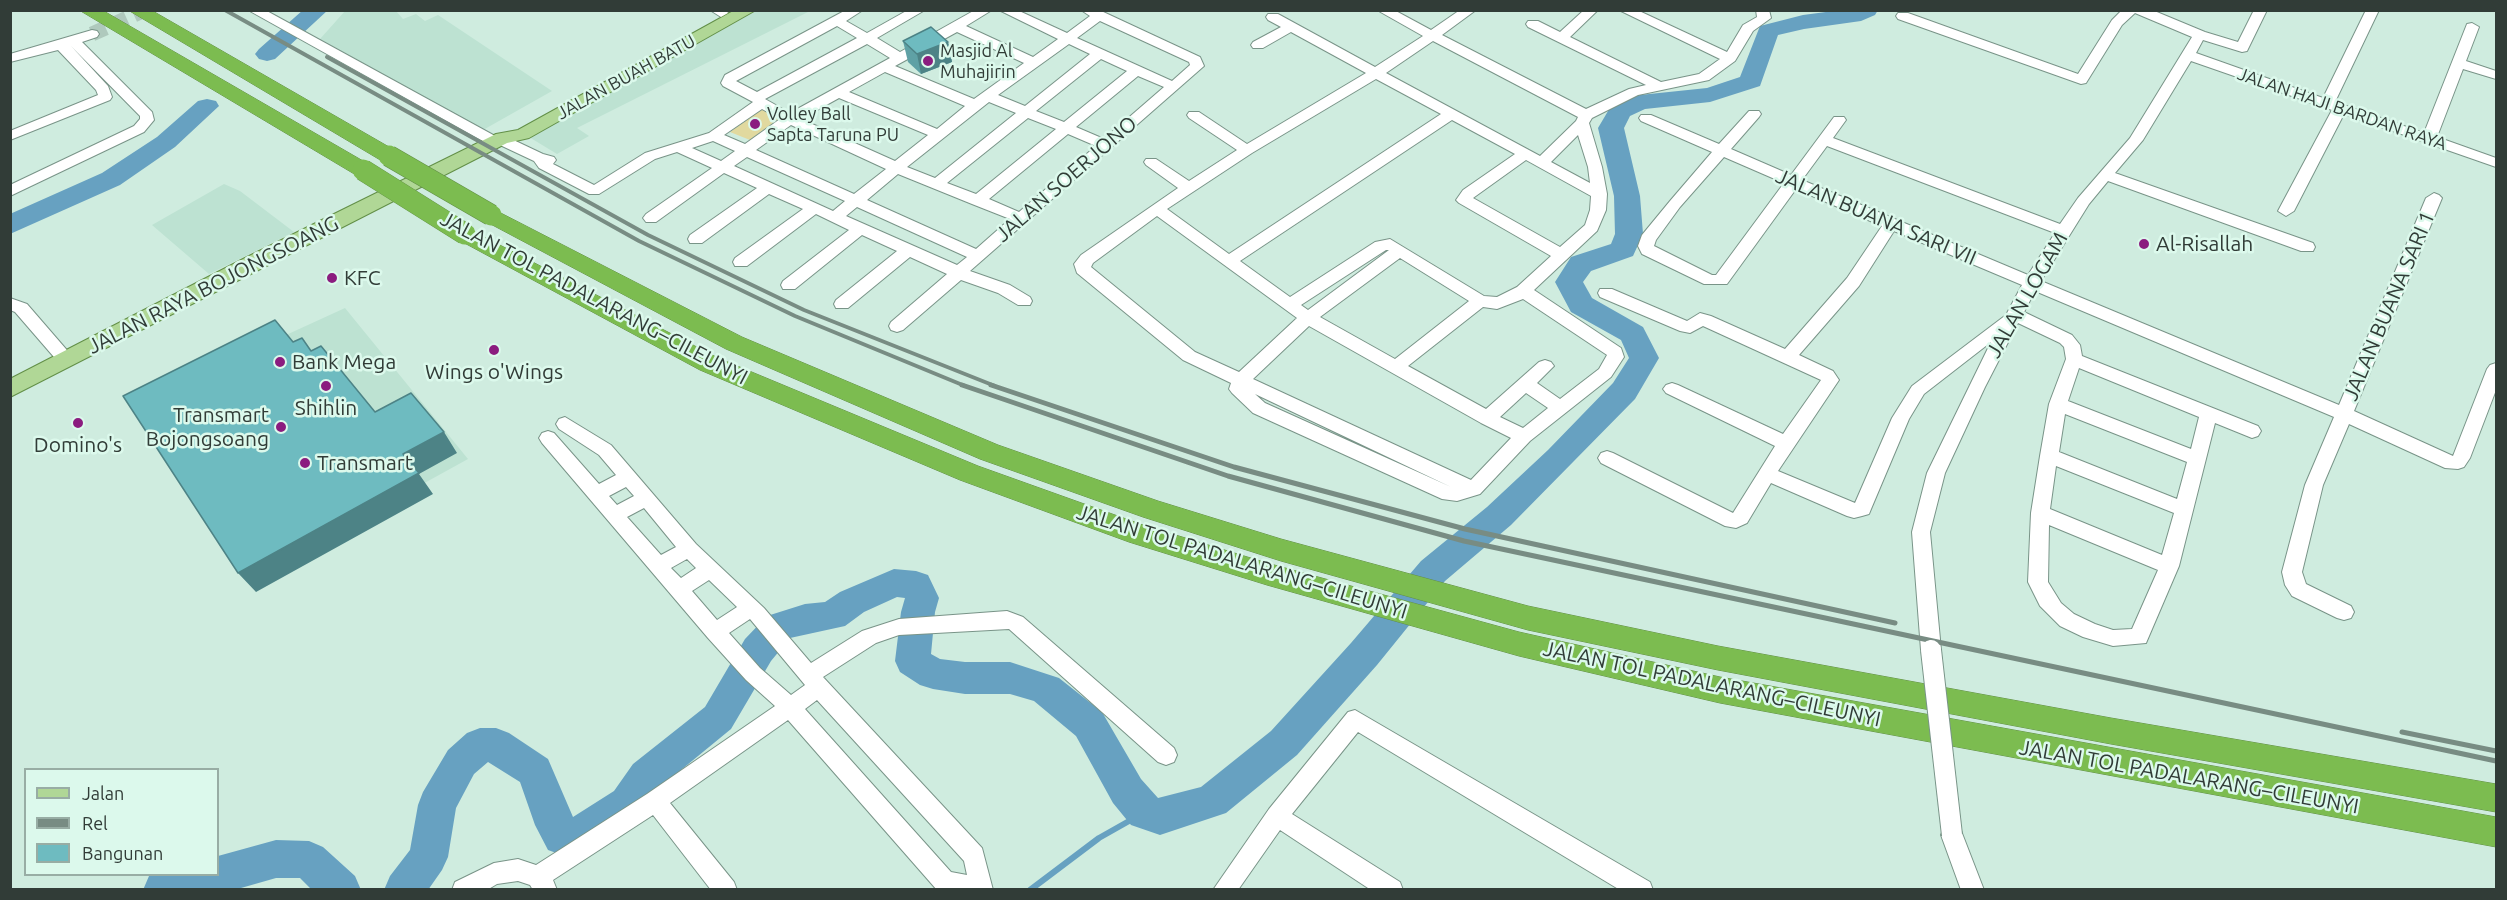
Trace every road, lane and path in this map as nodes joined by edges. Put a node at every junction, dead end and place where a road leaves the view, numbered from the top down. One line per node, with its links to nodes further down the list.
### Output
1 (88, 10): 156 (highway, JALAN TOL PADALARANG–CILEUNYI, bridge)
2 (137, 10): 60 (highway, JALAN TOL PADALARANG–CILEUNYI)
3 (160, 10): 60 (highway)
4 (254, 10): 70 (street)
5 (748, 10): 70 (main road, JALAN BUAH BATU)
6 (857, 10): 24 (street)
7 (919, 10): 34 (street)
8 (986, 10): 26 (street)
9 (1005, 10): 32 (street)
10 (1383, 10): 31 (street)
11 (1470, 10): 31 (street)
12 (1592, 10): 33 (street)
13 (1625, 10): 43 (street)
14 (1762, 10): 43 (street)
15 (2130, 10): 22 (street)
16 (2139, 10): 21 (street)
17 (2261, 10): 30 (street)
18 (2373, 10): 56 (street)
19 (721, 11): 70 (main road, JALAN BUAH BATU)
20 (1093, 13): 32 (street); 51 (street, JALAN SOERJONO)
21 (2166, 15): 30 (street)
22 (1903, 16)
23 (1273, 17): 27 (street)
24 (837, 21): 34 (street); 54 (street)
25 (1533, 24): 33 (street)
26 (957, 27): 42 (street); 44 (street)
27 (1290, 27): 37 (street); 48 (street)
28 (2472, 27): 45 (street)
29 (92, 34): 35 (street)
30 (2200, 35): 40 (street, JALAN LOGAM)
31 (1432, 36): 48 (street); 64 (street)
32 (1065, 38): 38 (street); 44 (street)
33 (1562, 38): 50 (street)
34 (868, 39): 42 (street); 54 (street)
35 (67, 43): 39 (street); 67 (street); 90 (street)
36 (10, 45): 39 (street)
37 (1258, 45)
38 (1100, 53): 47 (street); 57 (street)
39 (25, 55): 41 (street)
40 (2188, 55): 56 (street, JALAN HAJI BARDAN RAYA); 84 (street, JALAN LOGAM)
41 (10, 58)
42 (901, 58): 46 (street)
43 (1730, 58): 50 (street)
44 (1032, 62): 53 (street)
45 (2458, 63): 49 (street); 71 (street)
46 (885, 67): 52 (street); 55 (street)
47 (1137, 70): 51 (street); 66 (street)
48 (1376, 73): 58 (street); 75 (street)
49 (2496, 75)
50 (1656, 85): 64 (street)
51 (1172, 86): 73 (street, JALAN SOERJONO)
52 (840, 93): 63 (street); 68 (street)
53 (987, 96): 55 (street); 57 (street)
54 (759, 101): 63 (street); 69 (street)
55 (975, 105): 68 (street)
56 (2334, 106): 71 (street, JALAN HAJI BARDAN RAYA); 97 (street)
57 (1025, 112): 66 (street); 87 (street)
58 (1451, 114): 78 (street); 111 (street)
59 (1754, 114): 76 (street)
60 (317, 115): 156 (highway, JALAN TOL PADALARANG–CILEUNYI, bridge)
61 (1194, 115): 75 (street)
62 (1646, 118): 76 (street, JALAN BUANA SARI VII)
63 (790, 119): 77 (street); 82 (street)
64 (1584, 119): 80 (street); 91 (street)
65 (1839, 120): 72 (street)
66 (1065, 128): 73 (street); 94 (street)
67 (11, 134)
68 (937, 134): 82 (street)
69 (714, 136): 74 (street); 77 (street)
70 (499, 139): 74 (street); 85 (main road, JALAN BUAH BATU)
71 (2429, 139): 81 (street, JALAN HAJI BARDAN RAYA)
72 (1826, 140): 86 (street); 103 (street)
73 (1105, 144): 100 (street, JALAN SOERJONO)
74 (678, 147): 83 (street)
75 (1247, 150): 89 (street)
76 (1720, 150): 86 (street, JALAN BUANA SARI VII); 86 (street)
77 (747, 151): 83 (street); 93 (street)
78 (1525, 154): 80 (street); 108 (street)
79 (1151, 162): 89 (street)
80 (1542, 163): 91 (street)
81 (2496, 163)
82 (895, 167): 87 (street); 93 (street)
83 (724, 168): 88 (street); 98 (street)
84 (2106, 175): 103 (street, JALAN LOGAM); 105 (street)
85 (417, 182): 127 (main road, JALAN RAYA BOJONGSOANG)
86 (1795, 182): 101 (street, JALAN BUANA SARI VII)
87 (936, 184): 94 (street)
88 (767, 188): 95 (street); 104 (street)
89 (1188, 188): 96 (street)
90 (10, 191)
91 (1599, 194): 108 (street)
92 (2434, 198): 138 (street, JALAN BUANA SARI 1)
93 (855, 200): 99 (street); 109 (street)
94 (977, 201): 100 (street)
95 (813, 208): 99 (street); 110 (street)
96 (1158, 209): 111 (street); 131 (street)
97 (2286, 211)
98 (651, 218)
99 (834, 218): 102 (street)
100 (1021, 218): 109 (street, JALAN SOERJONO)
101 (1891, 224): 113 (street, JALAN BUANA SARI VII); 125 (street)
102 (860, 229): 106 (street); 114 (street)
103 (2063, 231): 113 (street, JALAN LOGAM)
104 (696, 239)
105 (2307, 247)
106 (909, 250): 112 (street); 120 (street)
107 (1400, 250): 118 (street); 121 (street); 123 (street)
108 (1560, 254): 115 (street)
109 (978, 256): 112 (street, JALAN SOERJONO)
110 (741, 262)
111 (1228, 262): 121 (street)
112 (960, 272): 117 (street); 124 (street, JALAN SOERJONO)
113 (2031, 283): 122 (street, JALAN LOGAM); 138 (street, JALAN BUANA SARI VII)
114 (789, 285)
115 (1523, 291): 118 (street); 136 (street)
116 (1606, 293): 125 (street)
117 (1024, 301)
118 (1480, 301): 128 (street)
119 (10, 303): 127 (street)
120 (842, 304)
121 (1290, 304): 123 (street)
122 (2013, 316): 126 (street); 148 (street); 179 (street, JALAN LOGAM, bridge)
123 (1308, 318): 128 (street); 131 (street)
124 (897, 326)
125 (1788, 357): 144 (street)
126 (2074, 359): 135 (street); 137 (street)
127 (66, 360): 133 (main road, JALAN RAYA BOJONGSOANG)
128 (1397, 366): 139 (street)
129 (1545, 366): 132 (street)
130 (2496, 369): 138 (street, JALAN BUANA SARI VII)
131 (1241, 380): 142 (street)
132 (1525, 384): 136 (street); 139 (street)
133 (10, 389)
134 (1672, 389): 144 (street)
135 (2058, 404): 145 (street); 147 (street)
136 (1561, 408): 142 (street)
137 (2209, 414): 141 (street); 147 (street)
138 (2344, 414): 162 (street, JALAN BUANA SARI 1)
139 (1486, 418): 142 (street)
140 (565, 424): 149 (street)
141 (2252, 431)
142 (1524, 436)
143 (548, 438): 150 (street)
144 (1786, 443): 148 (street)
145 (2049, 456): 152 (street); 153 (street)
146 (1607, 458): 148 (street)
147 (2197, 459): 152 (street)
148 (1768, 474)
149 (628, 477): 150 (street); 151 (street)
150 (597, 494): 154 (street)
151 (646, 498): 154 (street); 155 (street)
152 (2183, 509): 158 (street)
153 (2040, 513): 158 (street); 158 (street)
154 (614, 515): 157 (street)
155 (689, 549): 157 (street); 159 (street)
156 (1274, 562): 163 (highway, JALAN TOL PADALARANG–CILEUNYI)
157 (658, 566): 160 (street)
158 (2169, 566)
159 (711, 568): 160 (street); 161 (street)
160 (679, 590): 164 (street)
161 (750, 608): 164 (street); 165 (street)
162 (2343, 612)
163 (1524, 631): 168 (highway, JALAN TOL PADALARANG–CILEUNYI); 171 (highway, JALAN TOL PADALARANG–CILEUNYI)
164 (715, 632): 166 (street)
165 (815, 681): 166 (street); 167 (street); 173 (street)
166 (789, 706): 169 (street); 173 (street)
167 (1166, 755)
168 (2496, 798)
169 (655, 801): 172 (street); 175 (street)
170 (1277, 816): 176 (street); 177 (street); 178 (street)
171 (2496, 832)
172 (542, 884): 174 (street)
173 (982, 889)
174 (463, 890)
175 (726, 890)
176 (1224, 890)
177 (1392, 890)
178 (1642, 890)
179 (1973, 890)

